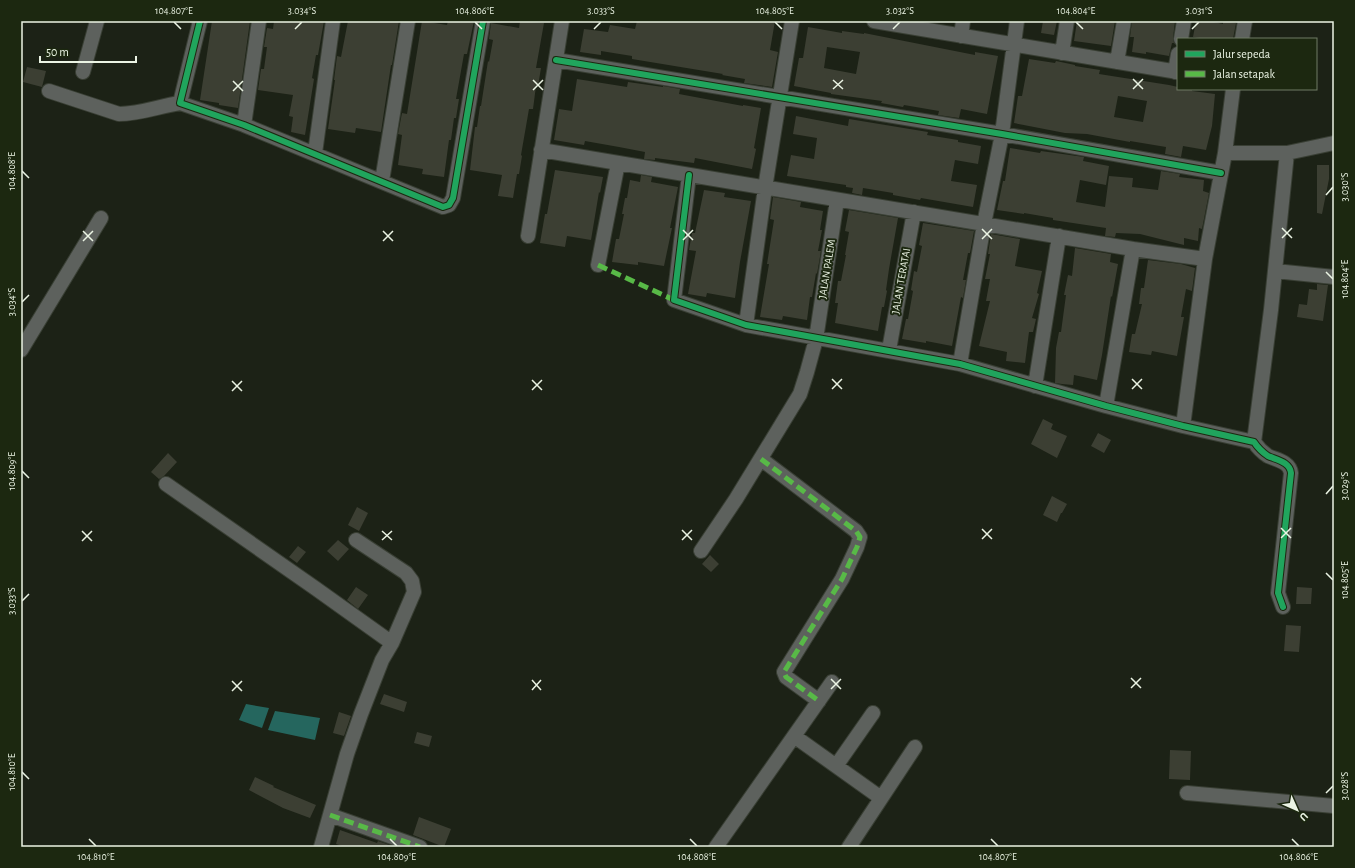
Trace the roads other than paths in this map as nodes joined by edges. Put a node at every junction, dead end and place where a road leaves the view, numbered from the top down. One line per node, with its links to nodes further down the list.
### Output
1 (97, 21): 24 (street)
2 (200, 21): 29 (street)
3 (259, 21): 30 (street)
4 (333, 21): 34 (street)
5 (408, 21): 40 (street)
6 (483, 21): 40 (street)
7 (562, 21): 22 (street)
8 (792, 21): 28 (street)
9 (874, 21): 16 (street)
10 (963, 21): 17 (street)
11 (1017, 21): 20 (street)
12 (1066, 21): 21 (street)
13 (1124, 21): 23 (street)
14 (1184, 21): 18 (street)
15 (1245, 21): 19 (street)
16 (905, 24): 17 (street)
17 (961, 36): 20 (street)
18 (1181, 38)
19 (1242, 38)
20 (1013, 44): 21 (street); 31 (street)
21 (1062, 53): 23 (street)
22 (556, 60): 28 (street); 33 (street)
23 (1117, 62): 25 (street)
24 (83, 72)
25 (1177, 72)
26 (1233, 90): 35 (street)
27 (49, 91): 29 (street)
28 (780, 97): 31 (street); 41 (street)
29 (180, 103): 30 (street)
30 (244, 125): 34 (street)
31 (1002, 134): 38 (street); 45 (street)
32 (1334, 143): 36 (street)
33 (541, 150): 37 (street); 46 (street)
34 (314, 153): 40 (street)
35 (1225, 153): 36 (street); 38 (street)
36 (1287, 153): 51 (street)
37 (618, 163): 39 (street); 50 (street)
38 (1221, 173): 49 (street)
39 (689, 175): 41 (street); 53 (street)
40 (382, 181)
41 (765, 188): 42 (street); 53 (street)
42 (837, 200): 43 (street); 54 (street, JALAN PALEM)
43 (914, 212): 45 (street); 56 (street, JALAN TERATAI)
44 (101, 218): 55 (street)
45 (984, 224): 47 (street); 57 (street)
46 (528, 236)
47 (1059, 236): 48 (street); 58 (street)
48 (1133, 249): 49 (street); 59 (street)
49 (1204, 259): 60 (street)
50 (598, 265)
51 (1275, 271): 52 (street); 61 (street)
52 (1334, 277)
53 (746, 325): 54 (street)
54 (816, 339): 56 (street); 62 (street, JALAN PALEM)
55 (21, 350)
56 (889, 350): 57 (street)
57 (960, 364): 58 (street)
58 (1035, 386): 59 (street)
59 (1106, 406): 60 (street)
60 (1183, 426): 61 (street)
61 (1254, 442): 66 (street)
62 (761, 459): 65 (street, JALAN PALEM); 69 (street)
63 (166, 484): 67 (street)
64 (356, 540): 67 (street)
65 (701, 550)
66 (1283, 607)
67 (392, 643): 77 (street)
68 (832, 682): 69 (street)
69 (818, 701): 71 (street)
70 (873, 713): 73 (street)
71 (794, 736): 73 (street); 80 (street)
72 (915, 747): 75 (street)
73 (836, 766): 75 (street)
74 (1187, 793): 76 (street)
75 (881, 798): 81 (street)
76 (1334, 806)
77 (330, 815): 78 (street); 79 (street)
78 (321, 847)
79 (420, 847)
80 (716, 847)
81 (849, 847)

